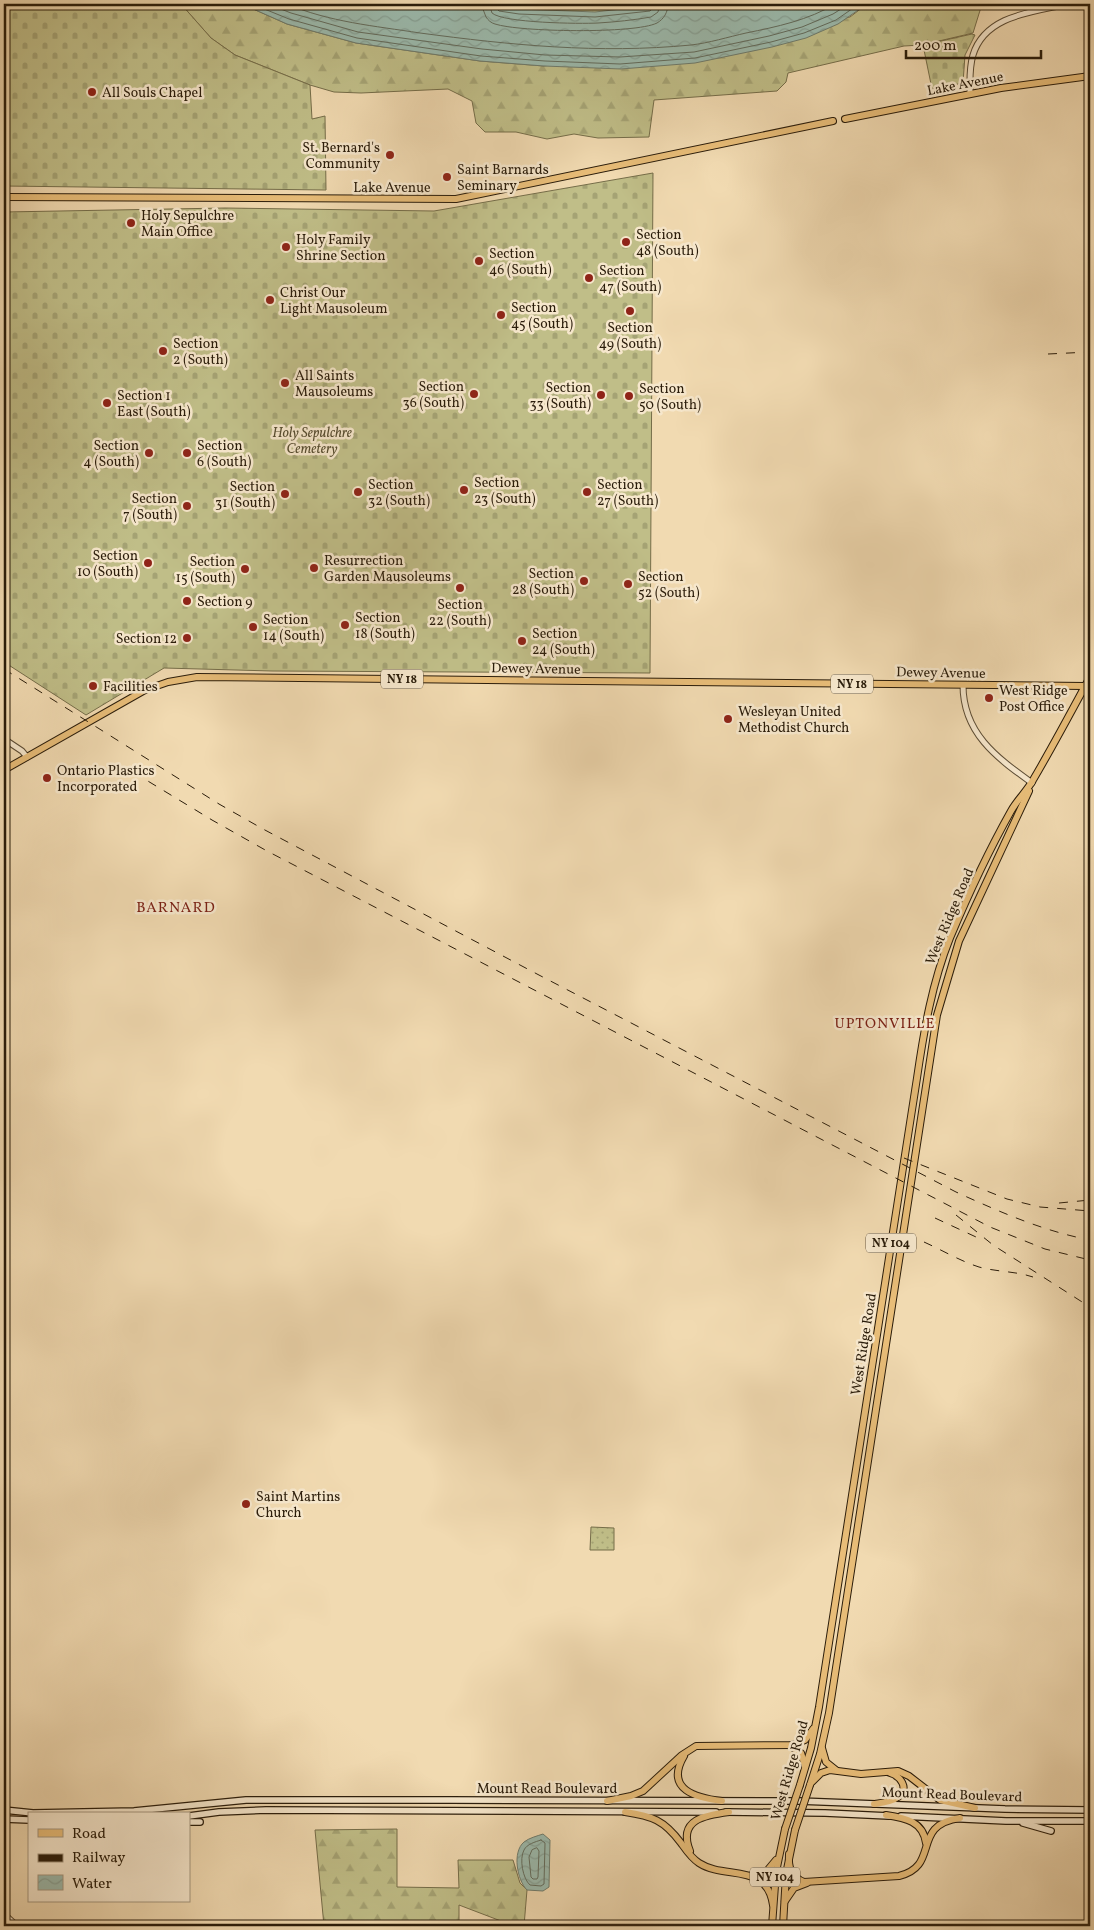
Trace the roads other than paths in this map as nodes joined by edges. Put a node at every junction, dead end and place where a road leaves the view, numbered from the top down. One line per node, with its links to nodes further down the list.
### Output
1 (1068, 4): 3 (street)
2 (1090, 76): 3 (main road, Lake Avenue)
3 (970, 94): 4 (main road, Lake Avenue)
4 (845, 119)
5 (833, 122): 6 (main road, Lake Avenue)
6 (4, 197)
7 (1090, 677): 9 (main road, West Ridge Road / NY 104)
8 (963, 685): 9 (main road, Dewey Avenue / NY 18); 11 (main road, Dewey Avenue / NY 18); 13 (street)
9 (1088, 686): 13 (main road, West Ridge Road / NY 104)
10 (4, 739): 11 (street)
11 (27, 757): 12 (main road, Dewey Avenue / NY 18)
12 (4, 770)
13 (1032, 783): 14 (main road, West Ridge Road / NY 104); 15 (main road, West Ridge Road / NY 104)
14 (816, 1724): 16 (main road); 18 (main road, West Ridge Road / NY 104)
15 (823, 1742): 19 (main road); 21 (main road, West Ridge Road / NY 104)
16 (786, 1745): 17 (main road); 18 (main road)
17 (691, 1749): 22 (main road); 23 (main road)
18 (805, 1769): 42 (main road, West Ridge Road / NY 104, bridge)
19 (837, 1770): 20 (main road); 21 (main road)
20 (886, 1772): 24 (main road); 25 (main road)
21 (810, 1785): 44 (main road, West Ridge Road / NY 104, bridge)
22 (607, 1801): 23 (main road, Mount Read Boulevard); 29 (main road, Mount Read Boulevard)
23 (722, 1801): 24 (main road, Mount Read Boulevard)
24 (874, 1804): 25 (main road, Mount Read Boulevard)
25 (975, 1808): 27 (main road, Mount Read Boulevard)
26 (4, 1810): 28 (main road, Mount Read Boulevard)
27 (1090, 1810)
28 (28, 1812)
29 (134, 1812)
30 (626, 1812): 31 (main road, Mount Read Boulevard); 32 (main road, Mount Read Boulevard); 45 (main road)
31 (729, 1812): 33 (main road, Mount Read Boulevard); 45 (main road)
32 (190, 1816)
33 (886, 1816): 34 (main road, Mount Read Boulevard); 43 (main road)
34 (960, 1818): 37 (main road, Mount Read Boulevard); 43 (main road)
35 (4, 1819): 36 (main road)
36 (28, 1820)
37 (1006, 1821): 38 (main road, Mount Read Boulevard); 41 (main road)
38 (1090, 1821)
39 (190, 1822): 40 (main road)
40 (200, 1822)
41 (1051, 1831)
42 (780, 1847): 46 (main road); 48 (main road, West Ridge Road / NY 104)
43 (925, 1852): 47 (main road)
44 (789, 1854): 47 (main road); 49 (main road, West Ridge Road / NY 104)
45 (698, 1862): 46 (main road)
46 (745, 1875): 48 (main road)
47 (812, 1882): 49 (main road)
48 (773, 1905): 52 (main road, West Ridge Road / NY 104)
49 (783, 1910): 53 (main road, West Ridge Road / NY 104)
50 (4, 1914): 51 (street)
51 (17, 1926)
52 (773, 1926)
53 (783, 1926)

